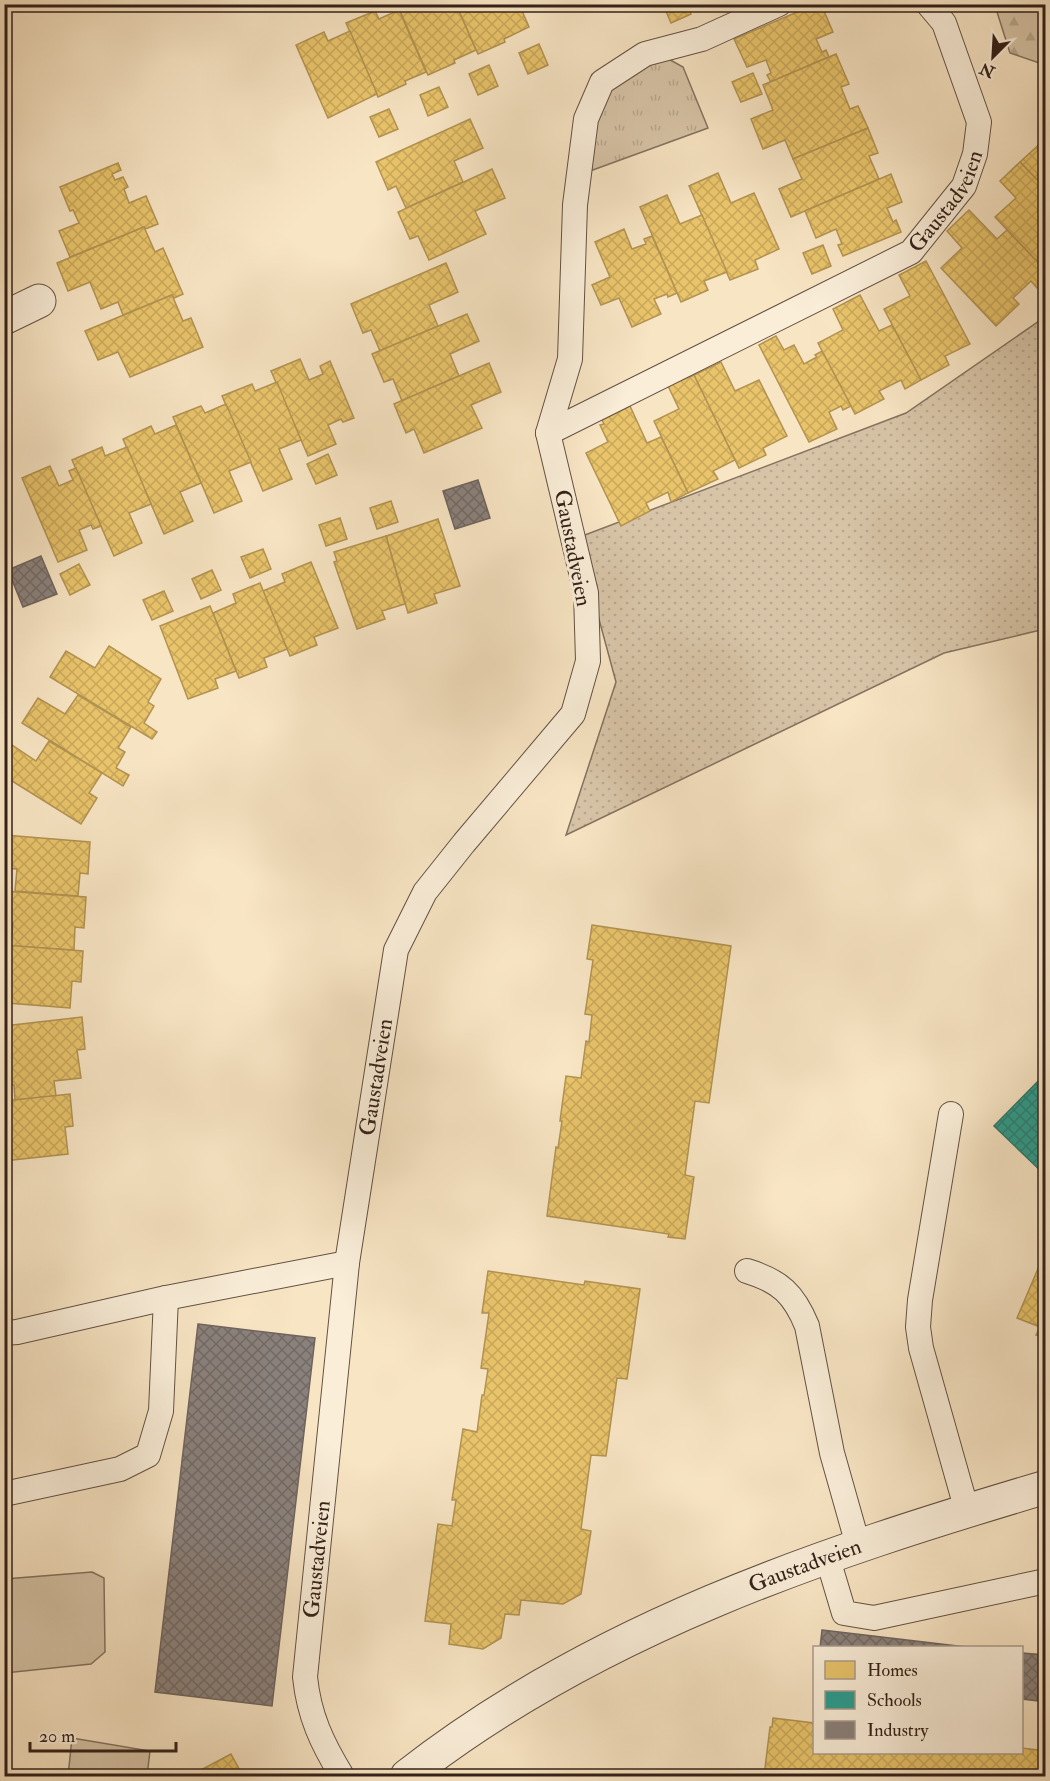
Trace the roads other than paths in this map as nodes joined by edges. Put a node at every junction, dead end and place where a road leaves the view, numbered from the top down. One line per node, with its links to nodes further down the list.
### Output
1 (779, 4): 5 (lane, Gaustadveien)
2 (928, 4): 5 (lane, Gaustadveien)
3 (39, 301): 4 (street)
4 (4, 318)
5 (548, 434): 7 (lane, Gaustadveien)
6 (951, 1114): 13 (lane)
7 (347, 1263): 9 (lane); 18 (lane, Gaustadveien)
8 (747, 1272): 14 (lane)
9 (166, 1298): 10 (lane); 12 (lane)
10 (4, 1333)
11 (1046, 1487): 13 (street, Gaustadveien)
12 (4, 1494)
13 (968, 1510): 14 (street, Gaustadveien)
14 (858, 1545): 15 (street, Gaustadveien)
15 (827, 1556): 16 (lane); 17 (street, Gaustadveien)
16 (1041, 1582)
17 (421, 1772)
18 (342, 1776)

